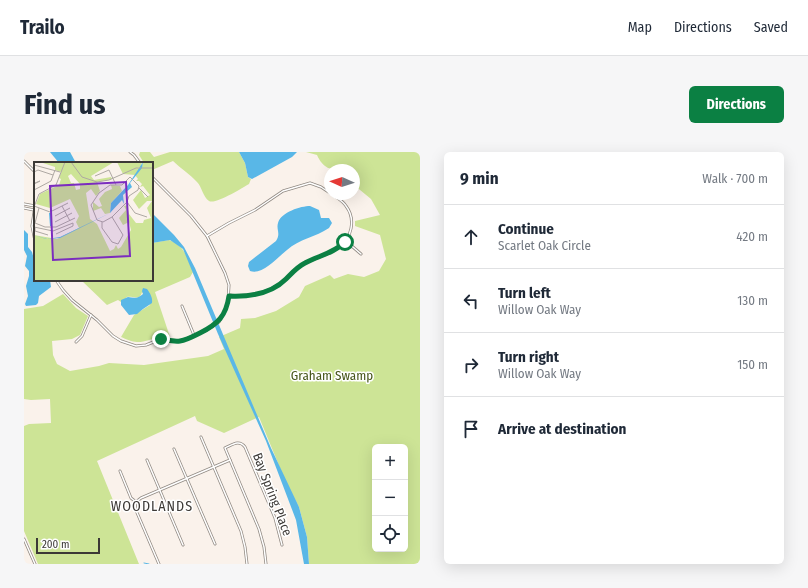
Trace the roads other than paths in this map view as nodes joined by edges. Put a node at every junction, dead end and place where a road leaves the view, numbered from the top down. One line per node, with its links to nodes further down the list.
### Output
1 (132, 152): 3 (street)
2 (24, 161): 4 (street)
3 (139, 162)
4 (34, 171)
5 (153, 178): 13 (street)
6 (324, 189): 13 (street)
7 (339, 200): 14 (street)
8 (24, 204): 9 (street)
9 (34, 206)
10 (24, 208): 11 (street)
11 (34, 210): 12 (street)
12 (34, 236)
13 (207, 236): 17 (street)
14 (346, 241): 15 (street); 17 (street)
15 (361, 254)
16 (57, 281): 19 (street)
17 (229, 296): 20 (street)
18 (182, 306): 20 (street)
19 (91, 315): 20 (street); 21 (street)
20 (195, 336)
21 (76, 342)
22 (201, 437): 26 (street)
23 (174, 449): 28 (street)
24 (147, 460): 29 (street)
25 (230, 460): 26 (street); 34 (street, Bay Spring Place); 38 (street)
26 (213, 467): 28 (street); 37 (street)
27 (120, 471): 30 (street)
28 (187, 479): 29 (street); 32 (street)
29 (160, 490): 30 (street); 33 (street)
30 (136, 502): 36 (street)
31 (24, 539): 35 (street)
32 (215, 544)
33 (183, 545)
34 (282, 545)
35 (35, 564)
36 (160, 564)
37 (247, 564)
38 (266, 564)

